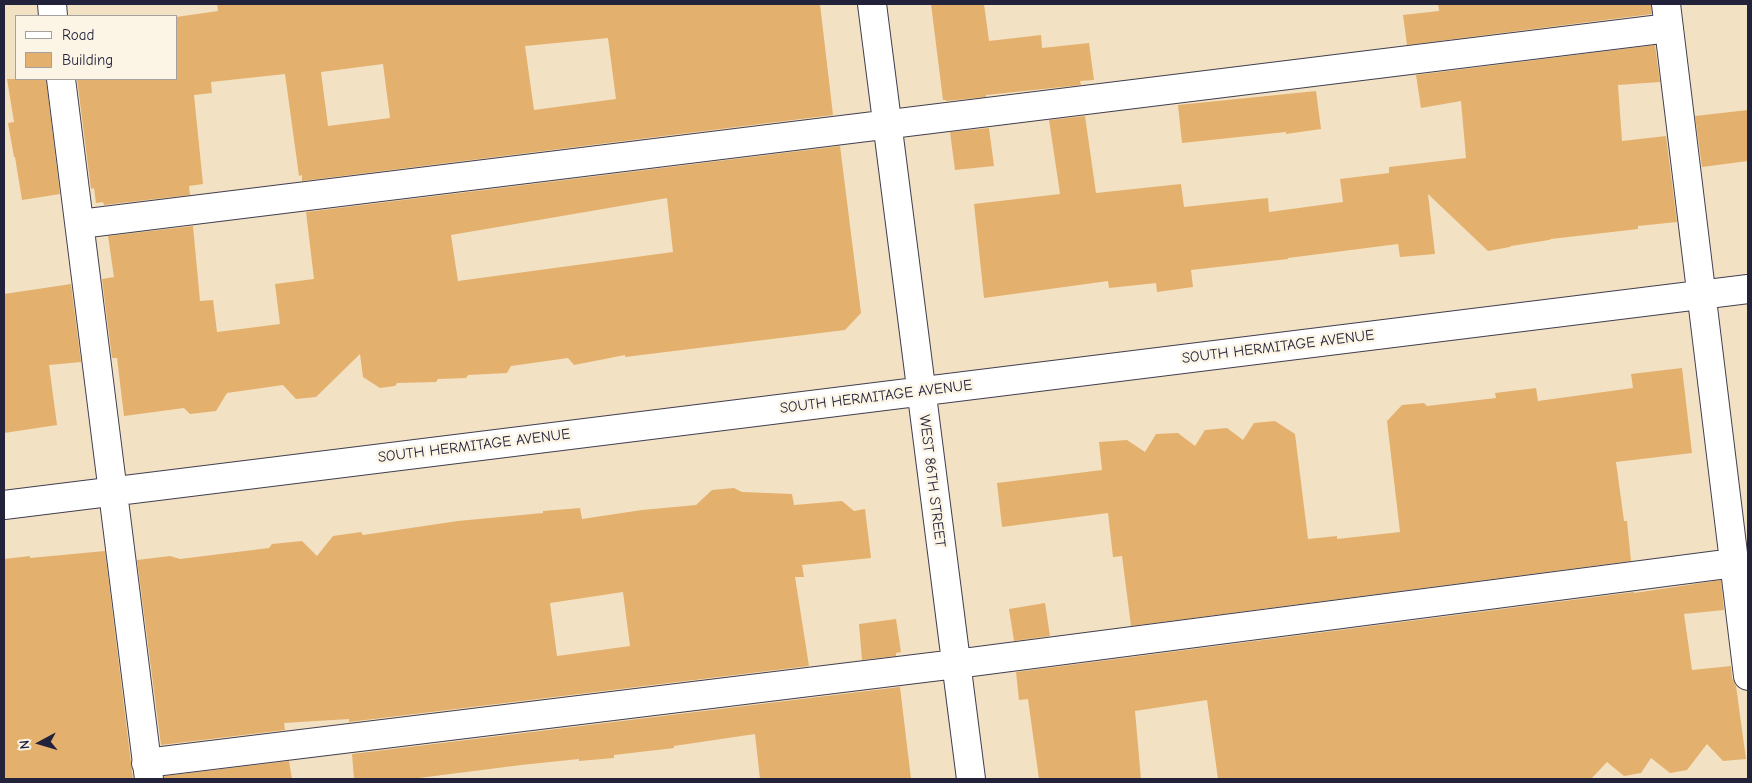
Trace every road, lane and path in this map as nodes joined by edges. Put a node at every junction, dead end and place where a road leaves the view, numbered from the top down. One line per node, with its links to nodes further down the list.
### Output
1 (872, 4): 4 (street, WEST 86TH STREET)
2 (1667, 16): 4 (street); 7 (street)
3 (61, 80): 5 (street)
4 (887, 126): 5 (street); 8 (street, WEST 86TH STREET)
5 (80, 224): 9 (street)
6 (1748, 289): 7 (street, SOUTH HERMITAGE AVENUE)
7 (1701, 295): 8 (street, SOUTH HERMITAGE AVENUE); 11 (street)
8 (921, 391): 9 (street, SOUTH HERMITAGE AVENUE); 12 (street, WEST 86TH STREET)
9 (113, 491): 10 (street, SOUTH HERMITAGE AVENUE); 14 (street)
10 (4, 505)
11 (1734, 563): 12 (street); 13 (street)
12 (956, 664): 14 (street); 15 (street, WEST 86TH STREET)
13 (1748, 676)
14 (148, 771)
15 (971, 779)

